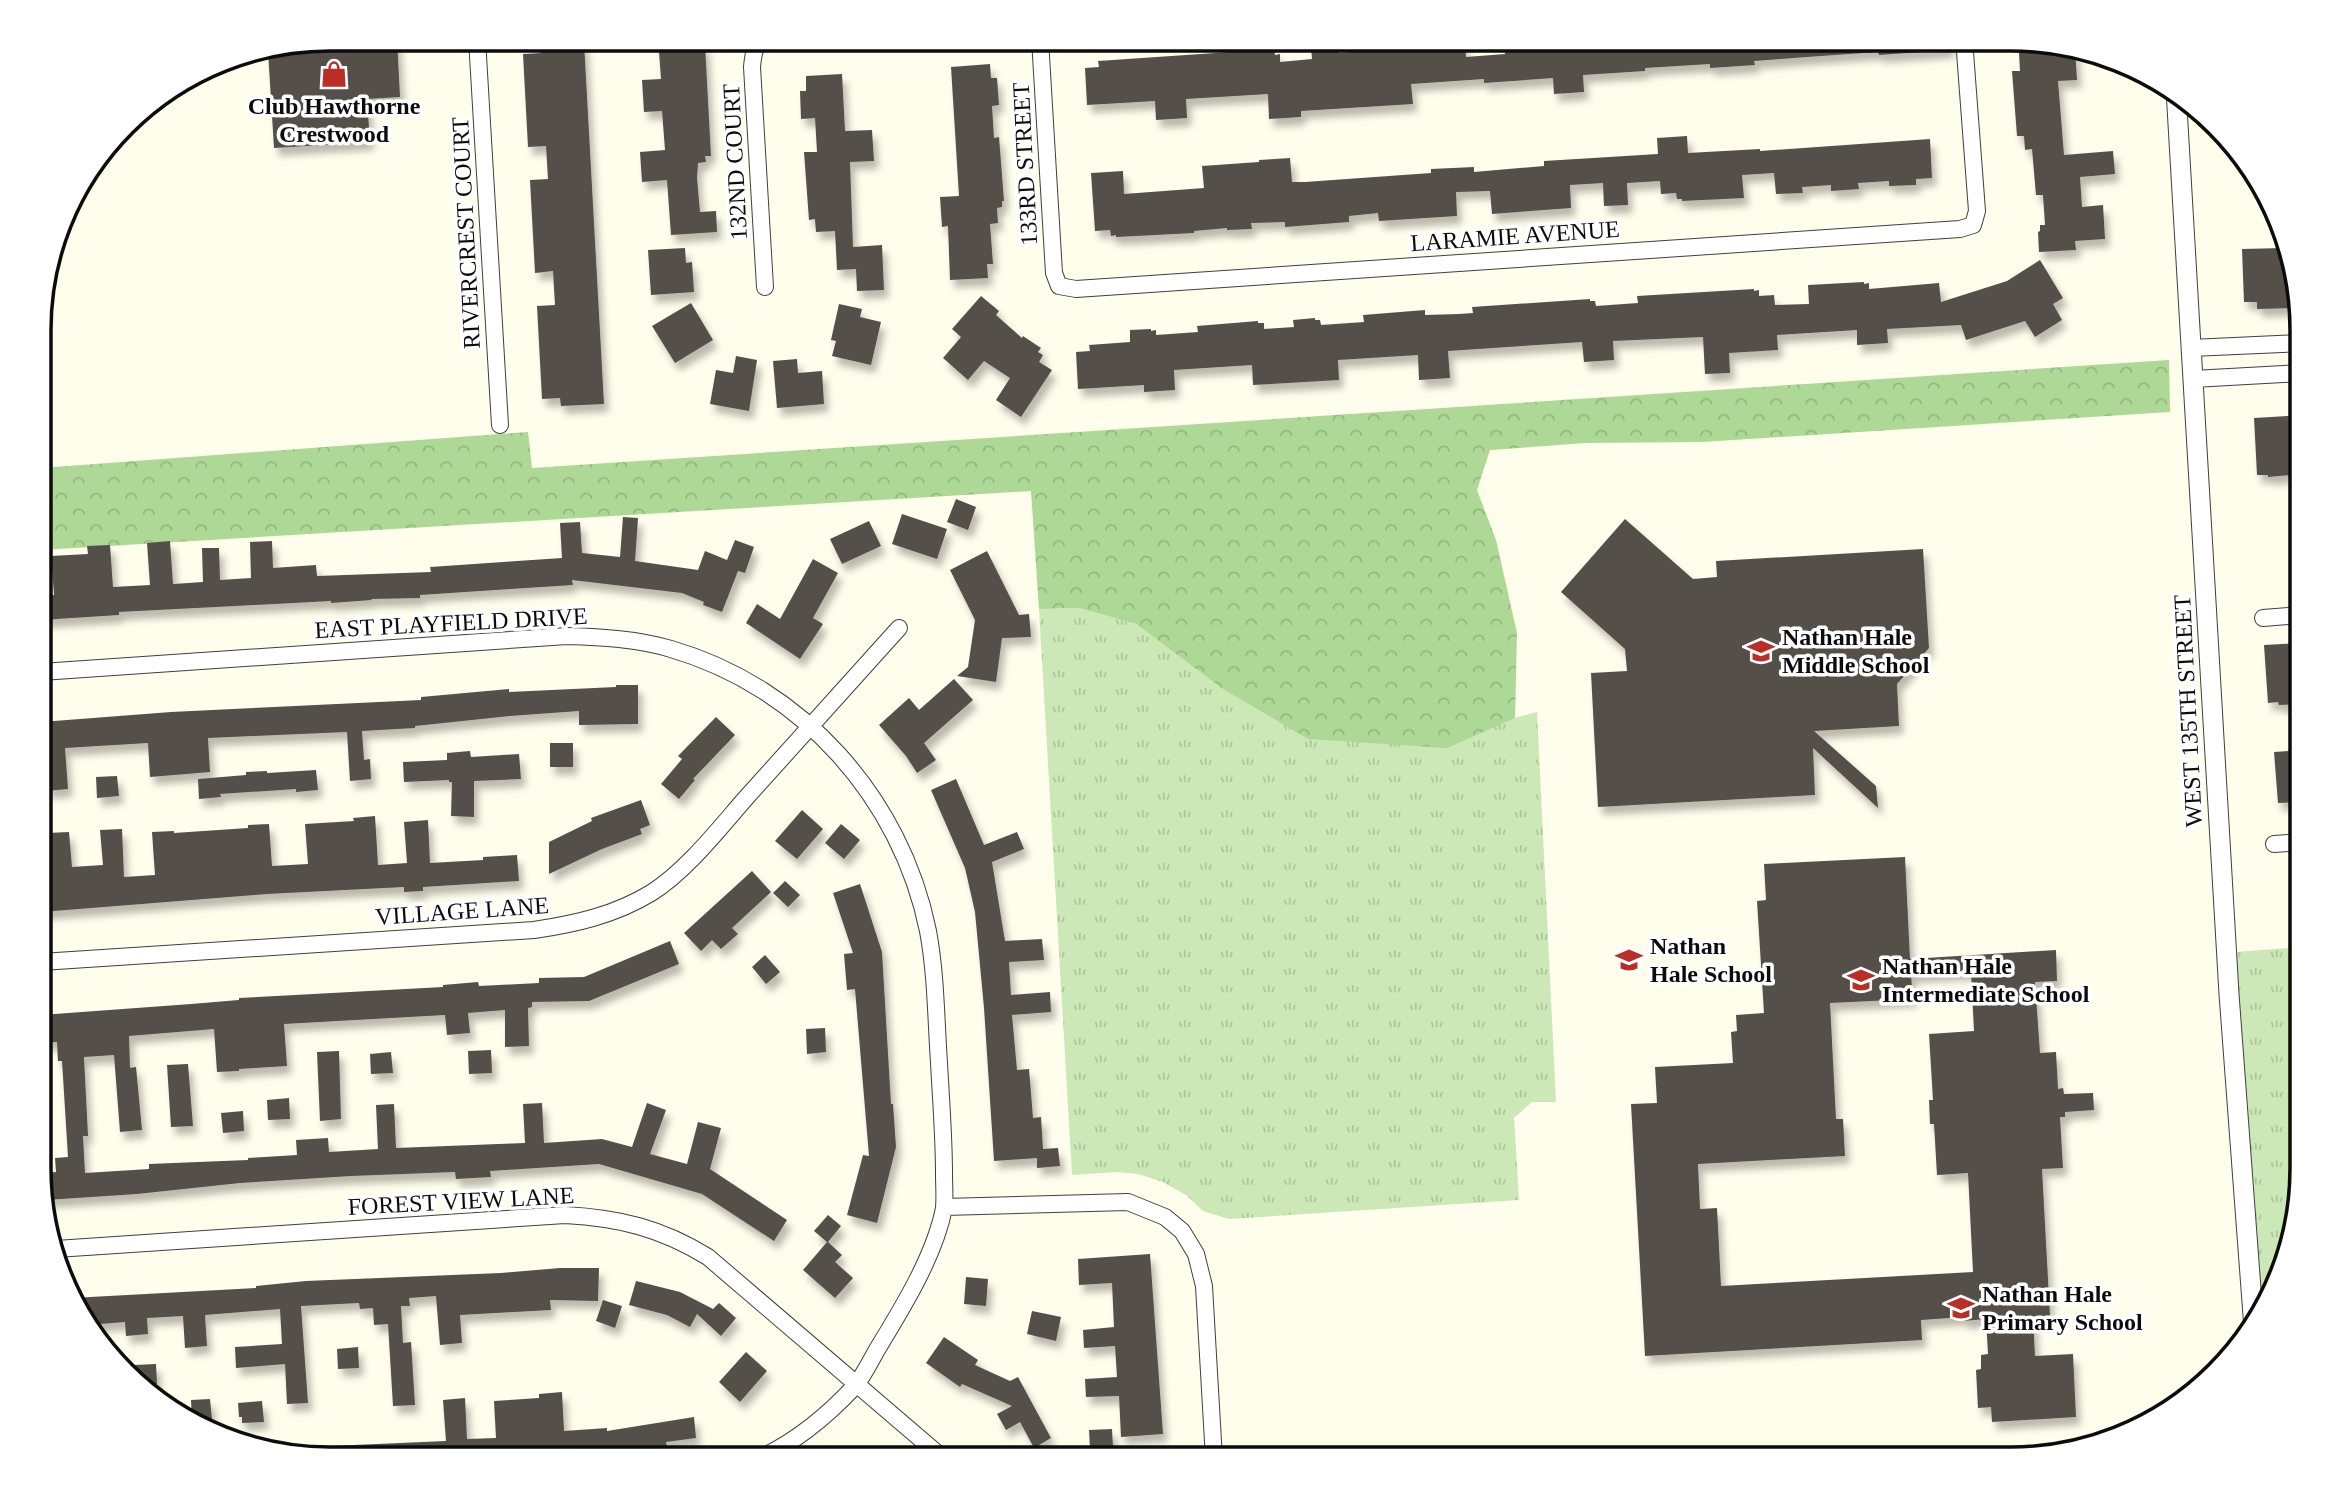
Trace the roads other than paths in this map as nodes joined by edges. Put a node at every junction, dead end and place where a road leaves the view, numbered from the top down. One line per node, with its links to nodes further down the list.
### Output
1 (478, 51): 12 (street, RIVERCREST COURT)
2 (754, 51): 6 (street, 132ND COURT)
3 (1041, 51): 7 (street, 133RD STREET)
4 (1965, 51): 7 (street, LARAMIE AVENUE)
5 (2177, 105): 9 (street, WEST 135TH STREET)
6 (765, 286)
7 (1059, 286)
8 (2290, 344): 9 (street)
9 (2191, 348): 11 (street, WEST 135TH STREET)
10 (2290, 374): 11 (street)
11 (2193, 379): 23 (street, WEST 135TH STREET)
12 (500, 425)
13 (2290, 616): 14 (street)
14 (2263, 618)
15 (899, 628): 17 (street, VILLAGE LANE)
16 (51, 670): 17 (street, EAST PLAYFIELD DRIVE)
17 (810, 727): 20 (street, VILLAGE LANE); 21 (street, EAST PLAYFIELD DRIVE)
18 (2290, 843): 19 (street)
19 (2274, 844)
20 (51, 961)
21 (944, 1207): 24 (street, EAST PLAYFIELD DRIVE); 27 (street)
22 (63, 1249): 24 (street, FOREST VIEW LANE)
23 (2252, 1309)
24 (857, 1384): 25 (street, EAST PLAYFIELD DRIVE); 26 (street, FOREST VIEW LANE)
25 (782, 1447)
26 (930, 1447)
27 (1213, 1447)

